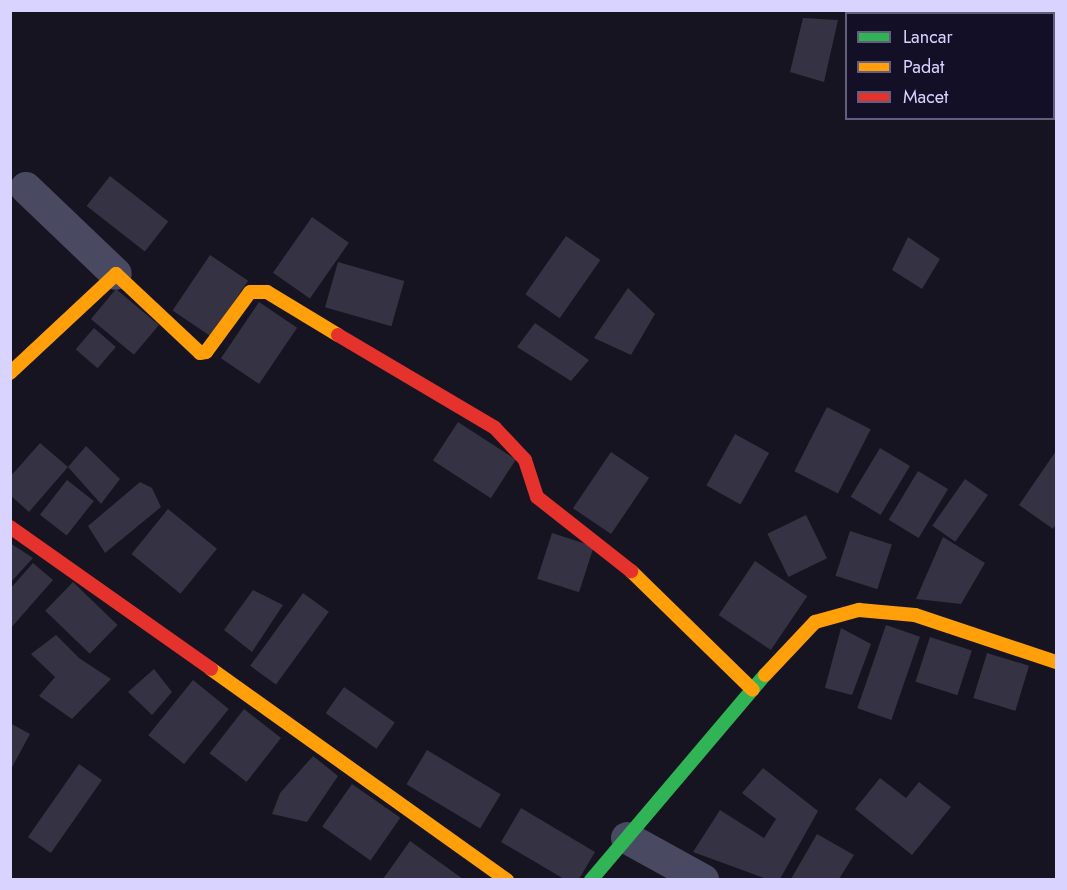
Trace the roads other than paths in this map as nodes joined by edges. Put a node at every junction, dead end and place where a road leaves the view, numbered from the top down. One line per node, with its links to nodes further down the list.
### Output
1 (26, 188): 2 (street)
2 (116, 273): 3 (street); 6 (street)
3 (10, 373)
4 (10, 527): 8 (street)
5 (1056, 662): 6 (street)
6 (753, 690): 7 (street)
7 (627, 838): 9 (street); 10 (street)
8 (507, 879)
9 (591, 879)
10 (703, 879)

